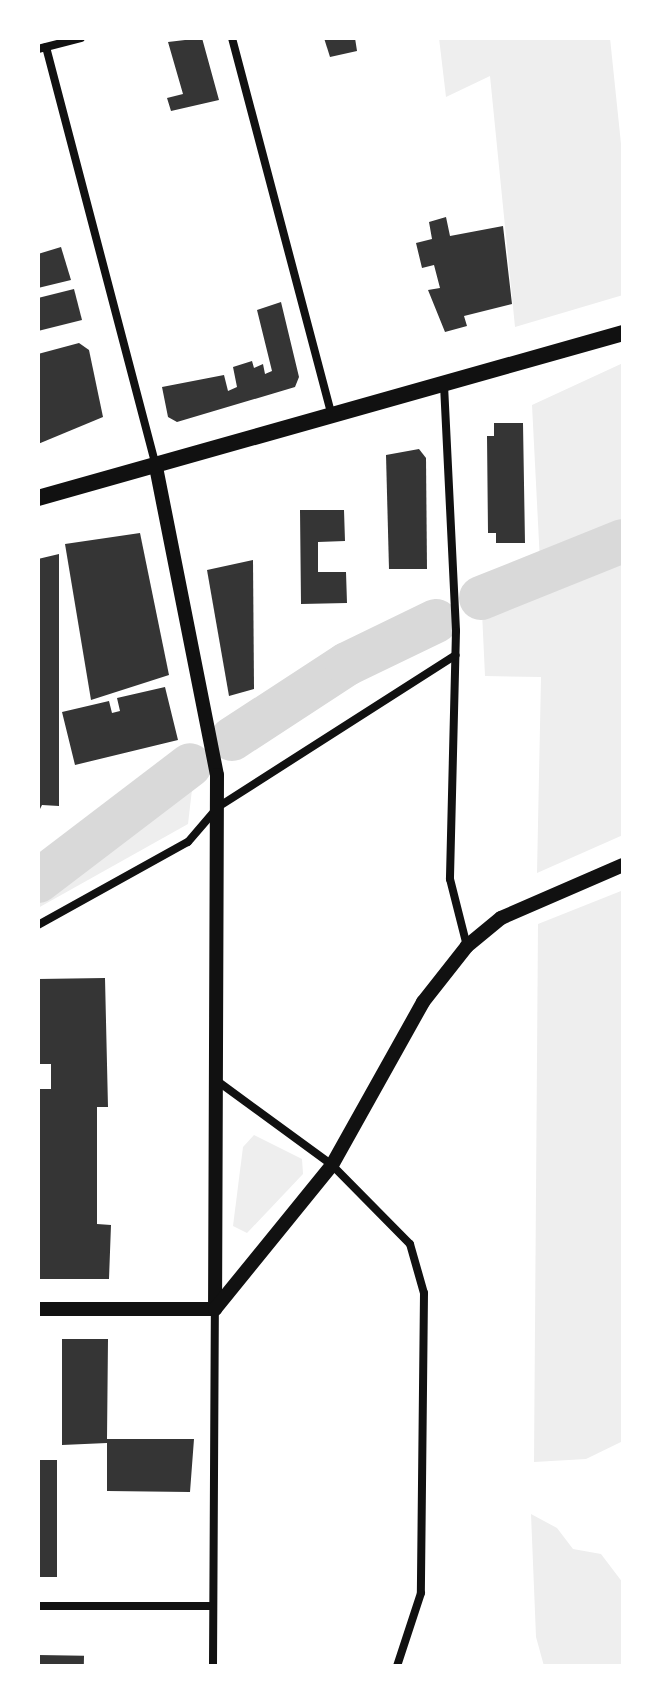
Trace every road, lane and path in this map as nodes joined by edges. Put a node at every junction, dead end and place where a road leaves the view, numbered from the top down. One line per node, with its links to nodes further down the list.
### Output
1 (81, 38): 3 (street)
2 (232, 38): 6 (street)
3 (42, 48): 7 (street)
4 (623, 333): 5 (main road)
5 (444, 385): 6 (main road); 9 (street)
6 (331, 414): 7 (main road)
7 (156, 467): 8 (main road); 10 (street)
8 (38, 498)
9 (456, 655): 10 (street); 13 (street)
10 (218, 807): 12 (street); 14 (street)
11 (623, 865): 13 (street)
12 (38, 925)
13 (467, 946): 15 (street)
14 (220, 1083): 15 (street); 17 (street)
15 (332, 1165): 17 (street); 21 (street)
16 (38, 1309): 17 (street)
17 (215, 1309): 19 (street)
18 (38, 1606): 19 (street)
19 (213, 1606): 20 (street)
20 (213, 1666)
21 (397, 1666)

